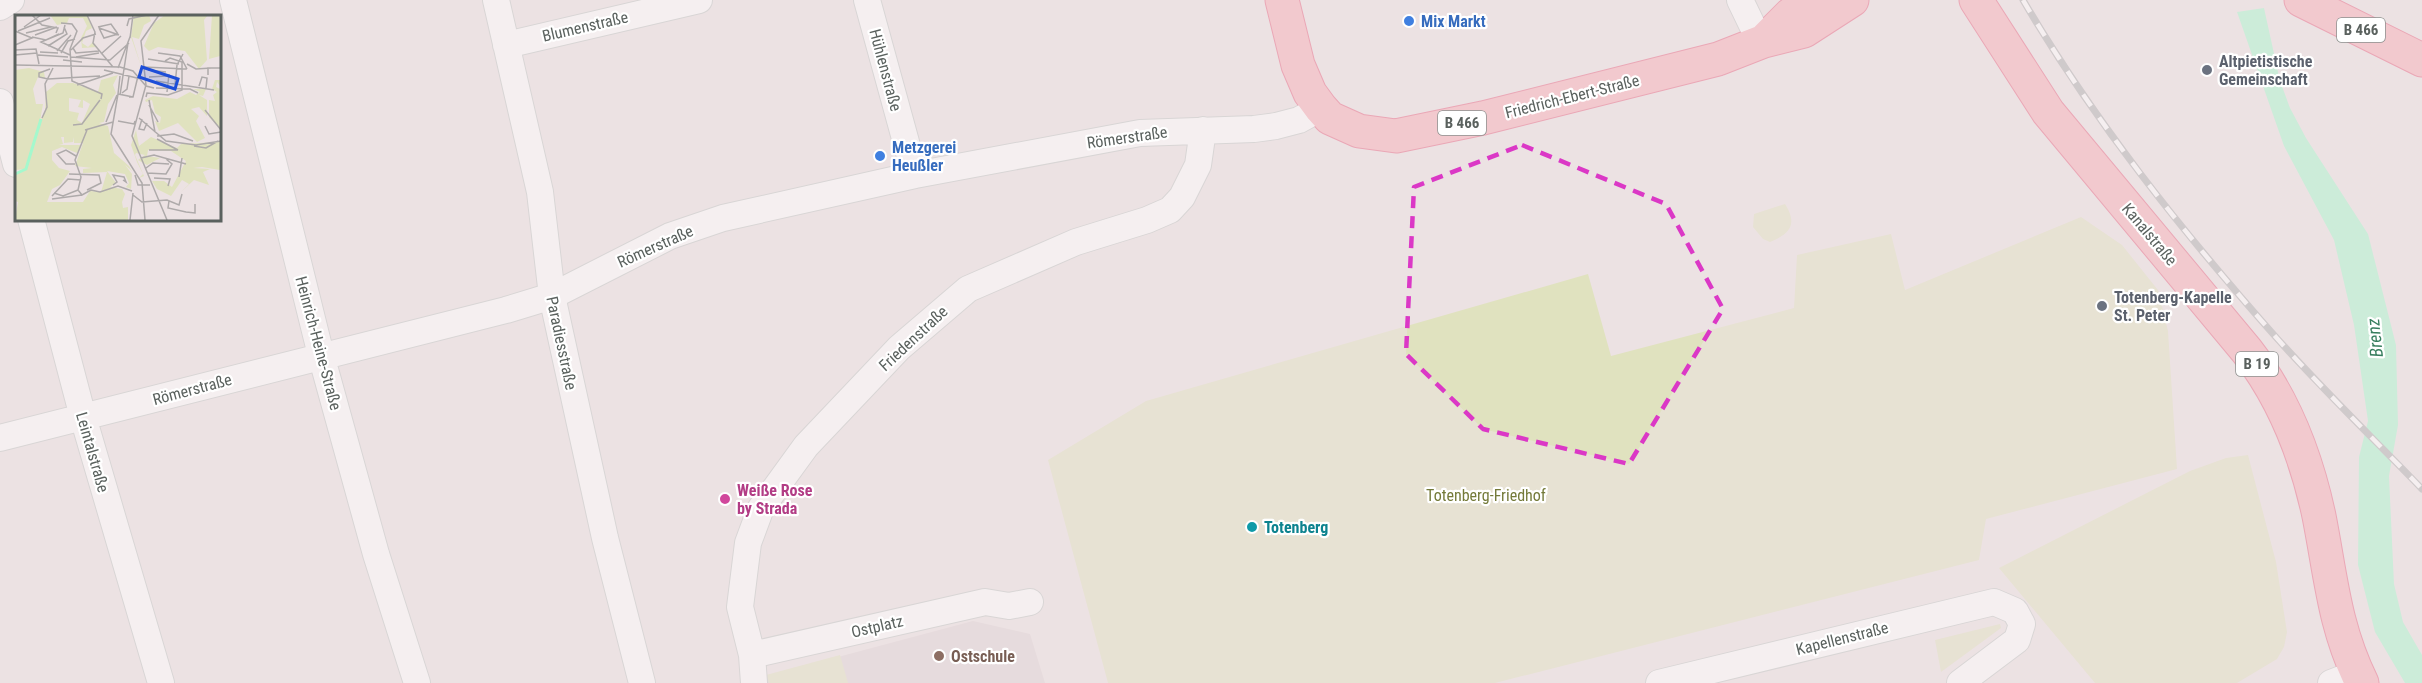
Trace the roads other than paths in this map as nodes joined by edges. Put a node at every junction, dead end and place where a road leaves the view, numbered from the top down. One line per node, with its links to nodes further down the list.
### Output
1 (11, 0): 12 (street)
2 (233, 0): 23 (street, Heinrich-Heine-Straße)
3 (496, 0): 14 (street, Paradiesstraße)
4 (699, 0): 14 (street, Blumenstraße)
5 (867, 0): 20 (street, Hühlenstraße)
6 (1282, 0): 17 (main road, Friedrich-Ebert-Straße / B 466)
7 (1740, 0): 13 (street)
8 (1809, 0): 13 (main road, Friedrich-Ebert-Straße / B 466)
9 (1851, 0): 13 (main road, Friedrich-Ebert-Straße / B 466)
10 (1976, 0): 28 (main road, Kanalstraße / B 19)
11 (2301, 0): 15 (main road, B 466)
12 (0, 7)
13 (1764, 41): 17 (main road, Friedrich-Ebert-Straße / B 466)
14 (506, 45): 22 (street, Paradiesstraße)
15 (2422, 60)
16 (0, 102): 19 (street)
17 (1321, 108): 18 (street, Römerstraße)
18 (1203, 130): 20 (street, Römerstraße); 27 (street, Friedenstraße)
19 (15, 160)
20 (915, 175): 22 (street, Römerstraße)
21 (31, 220): 24 (street, Leintalstraße)
22 (552, 296): 23 (street, Römerstraße); 31 (street, Paradiesstraße)
23 (321, 355): 24 (street, Römerstraße); 30 (street, Heinrich-Heine-Straße)
24 (83, 417): 25 (street, Römerstraße); 29 (street, Leintalstraße)
25 (0, 438)
26 (1030, 602): 27 (street, Ostplatz)
27 (752, 655): 32 (street)
28 (2350, 680)
29 (160, 683)
30 (417, 683)
31 (642, 683)
32 (754, 683)
33 (1659, 683): 34 (street, Kapellenstraße)
34 (1960, 683)

